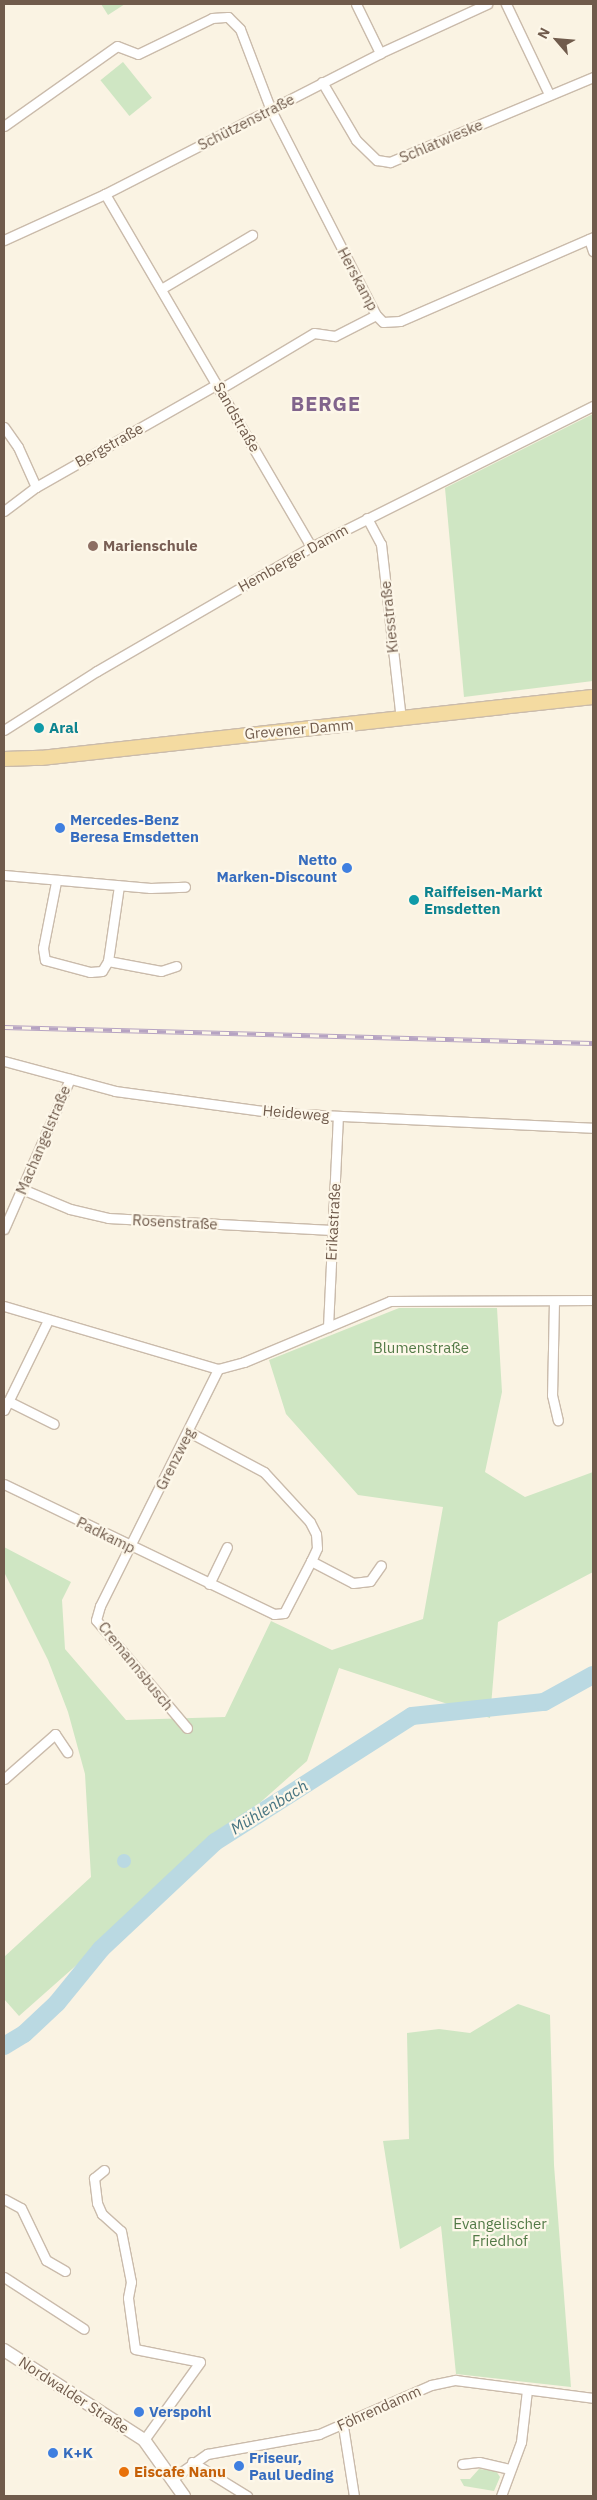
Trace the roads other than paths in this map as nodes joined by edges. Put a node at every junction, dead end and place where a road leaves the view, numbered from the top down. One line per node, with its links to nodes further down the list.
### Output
1 (356, 4): 4 (street)
2 (487, 4): 4 (street, Schützenstraße)
3 (506, 4): 7 (street)
4 (380, 53): 6 (street, Schützenstraße)
5 (593, 77): 7 (street, Schlatwieske)
6 (322, 82): 7 (street, Schlatwieske); 8 (street, Schützenstraße)
7 (549, 94)
8 (271, 110): 9 (street, Herskamp); 10 (street, Schützenstraße); 16 (street, Herskamp)
9 (4, 126)
10 (105, 194): 13 (street, Schützenstraße); 15 (street, Sandstraße)
11 (252, 235): 15 (street)
12 (591, 238): 14 (street); 16 (street, Herskamp)
13 (4, 240)
14 (593, 252)
15 (161, 289): 17 (street, Sandstraße)
16 (376, 315): 17 (street, Bergstraße)
17 (219, 386): 20 (street, Bergstraße); 23 (street, Sandstraße)
18 (593, 406): 22 (street, Hemberger Damm)
19 (4, 427): 20 (street)
20 (36, 487): 21 (street, Bergstraße)
21 (4, 511)
22 (367, 518): 23 (street, Hemberger Damm); 25 (street, Kiesstraße)
23 (311, 547): 26 (street, Hemberger Damm)
24 (593, 697): 25 (main road, Grevener Damm)
25 (401, 719): 27 (main road, Grevener Damm)
26 (4, 730)
27 (4, 759)
28 (4, 875): 29 (street)
29 (56, 882): 30 (street); 32 (street)
30 (119, 886): 31 (street); 32 (street)
31 (185, 887)
32 (108, 961): 33 (street)
33 (176, 966)
34 (4, 1061): 35 (street, Heideweg)
35 (70, 1079): 36 (street, Heideweg); 38 (street, Machangelstraße)
36 (338, 1117): 37 (street, Heideweg); 40 (street, Erikastraße)
37 (593, 1128)
38 (22, 1189): 39 (street, Machangelstraße); 40 (street, Rosenstraße)
39 (4, 1229)
40 (332, 1230): 45 (street, Erikastraße)
41 (593, 1300): 42 (street)
42 (554, 1301): 45 (street); 48 (street)
43 (4, 1306): 44 (street)
44 (48, 1320): 46 (street); 47 (street)
45 (328, 1326): 46 (street)
46 (218, 1370): 50 (street, Grenzweg)
47 (6, 1406): 49 (street)
48 (558, 1420)
49 (54, 1424)
50 (189, 1432): 53 (street, Grenzweg); 54 (street)
51 (4, 1484): 53 (street, Padkamp)
52 (227, 1546): 56 (street)
53 (130, 1547): 56 (street, Padkamp); 57 (street, Cremannsbusch)
54 (311, 1560): 55 (street); 56 (street, Padkamp)
55 (381, 1565)
56 (209, 1584)
57 (187, 1728)
58 (67, 1752): 59 (street)
59 (4, 1779)
60 (104, 2170): 69 (street, Nordwalder Straße)
61 (4, 2200): 62 (street)
62 (65, 2271)
63 (4, 2277): 64 (street)
64 (84, 2329)
65 (4, 2350): 69 (main road, Nordwalder Straße)
66 (527, 2390): 67 (street, Föhrendamm); 68 (street, Föhrendamm); 72 (street)
67 (593, 2398)
68 (342, 2426): 70 (street, Föhrendamm); 76 (street)
69 (144, 2440): 73 (main road, Nordwalder Straße)
70 (192, 2462): 73 (street, Föhrendamm); 75 (street)
71 (462, 2464): 72 (street)
72 (510, 2469): 77 (street)
73 (173, 2478): 74 (main road, Nordwalder Straße)
74 (184, 2496)
75 (248, 2496)
76 (354, 2496)
77 (501, 2496)

